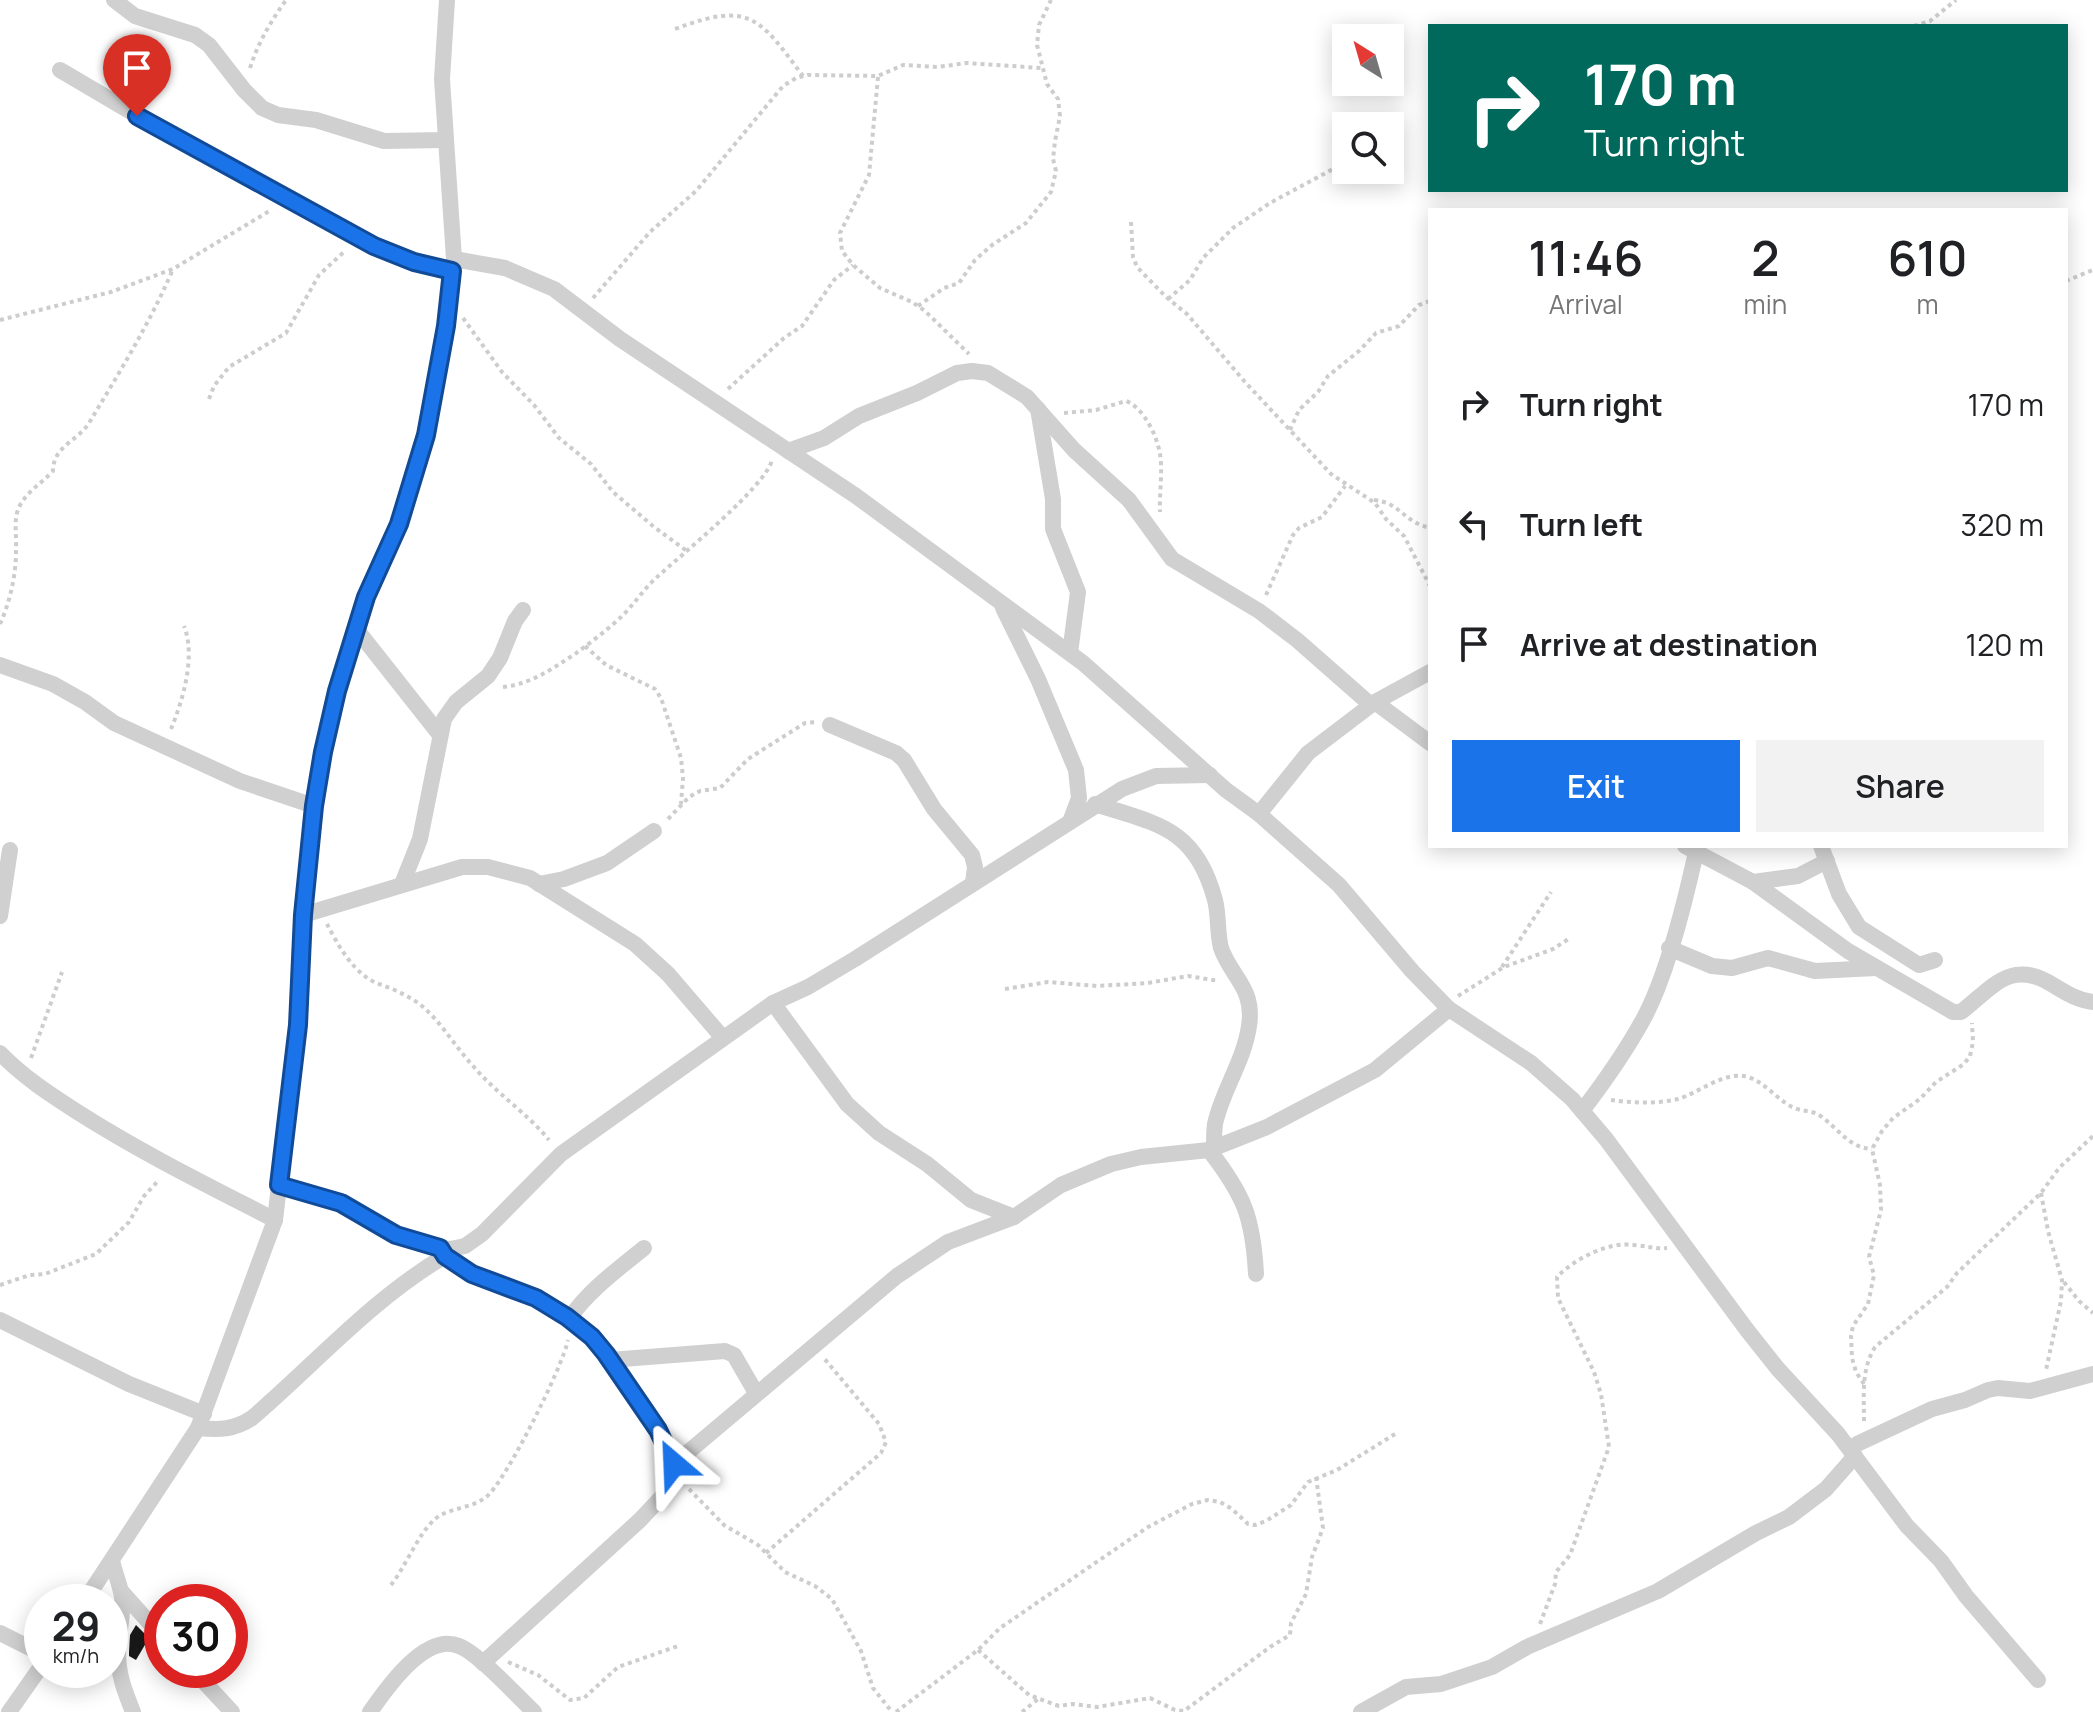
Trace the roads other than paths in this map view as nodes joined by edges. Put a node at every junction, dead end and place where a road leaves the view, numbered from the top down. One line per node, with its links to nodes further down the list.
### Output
1 (114, 0): 4 (street)
2 (447, 0): 4 (street)
3 (60, 70): 5 (street)
4 (446, 140): 5 (street)
5 (453, 265): 7 (street); 10 (street)
6 (1042, 412): 7 (street); 11 (street); 14 (street)
7 (788, 451): 8 (street)
8 (1001, 603): 11 (street); 22 (street)
9 (523, 610): 16 (street)
10 (357, 630): 16 (street); 20 (street)
11 (1070, 653): 18 (street)
12 (0, 665): 20 (street)
13 (1428, 673): 14 (street)
14 (1373, 704): 17 (street); 21 (street)
15 (830, 725): 28 (street)
16 (440, 735): 29 (street)
17 (1428, 742)
18 (1210, 775): 19 (street); 21 (street)
19 (1095, 804): 22 (street); 42 (street)
20 (314, 806): 31 (street)
21 (1259, 814): 38 (street)
22 (1070, 822): 28 (street)
23 (654, 831): 30 (street)
24 (1691, 849): 27 (street); 33 (street)
25 (10, 850): 32 (street)
26 (1824, 854): 27 (street); 34 (street)
27 (1753, 882): 35 (street)
28 (973, 883): 37 (street)
29 (402, 884): 30 (street); 31 (street)
30 (539, 884): 39 (street)
31 (303, 915): 43 (street)
32 (0, 916)
33 (1669, 948): 35 (street); 41 (street)
34 (1935, 960)
35 (1878, 968): 36 (street)
36 (2093, 1002)
37 (773, 1003): 39 (street); 44 (street)
38 (1448, 1007): 41 (street); 42 (street)
39 (723, 1038): 47 (street)
40 (0, 1053): 45 (street)
41 (1587, 1104): 55 (street)
42 (1212, 1149): 44 (street); 48 (street)
43 (279, 1185): 45 (street); 47 (street)
44 (1014, 1217): 53 (street)
45 (275, 1220): 54 (street)
46 (644, 1248): 50 (street)
47 (442, 1252): 50 (street); 54 (street)
48 (1256, 1274)
49 (0, 1320): 54 (street)
50 (571, 1320): 51 (street)
51 (610, 1360): 53 (street); 56 (street)
52 (2093, 1374): 55 (street)
53 (756, 1393): 56 (street)
54 (201, 1421): 57 (street)
55 (1856, 1450): 65 (street); 74 (street)
56 (676, 1469): 64 (street)
57 (112, 1561): 58 (street); 59 (street)
58 (96, 1584)
59 (117, 1584)
60 (128, 1599): 61 (street)
61 (144, 1617)
62 (0, 1633): 63 (street)
63 (24, 1645)
64 (487, 1660): 72 (street); 73 (street)
65 (2038, 1680)
66 (26, 1688): 69 (street)
67 (123, 1688): 70 (street)
68 (210, 1688): 71 (street)
69 (9, 1712)
70 (133, 1712)
71 (232, 1712)
72 (370, 1712)
73 (534, 1712)
74 (1361, 1712)

